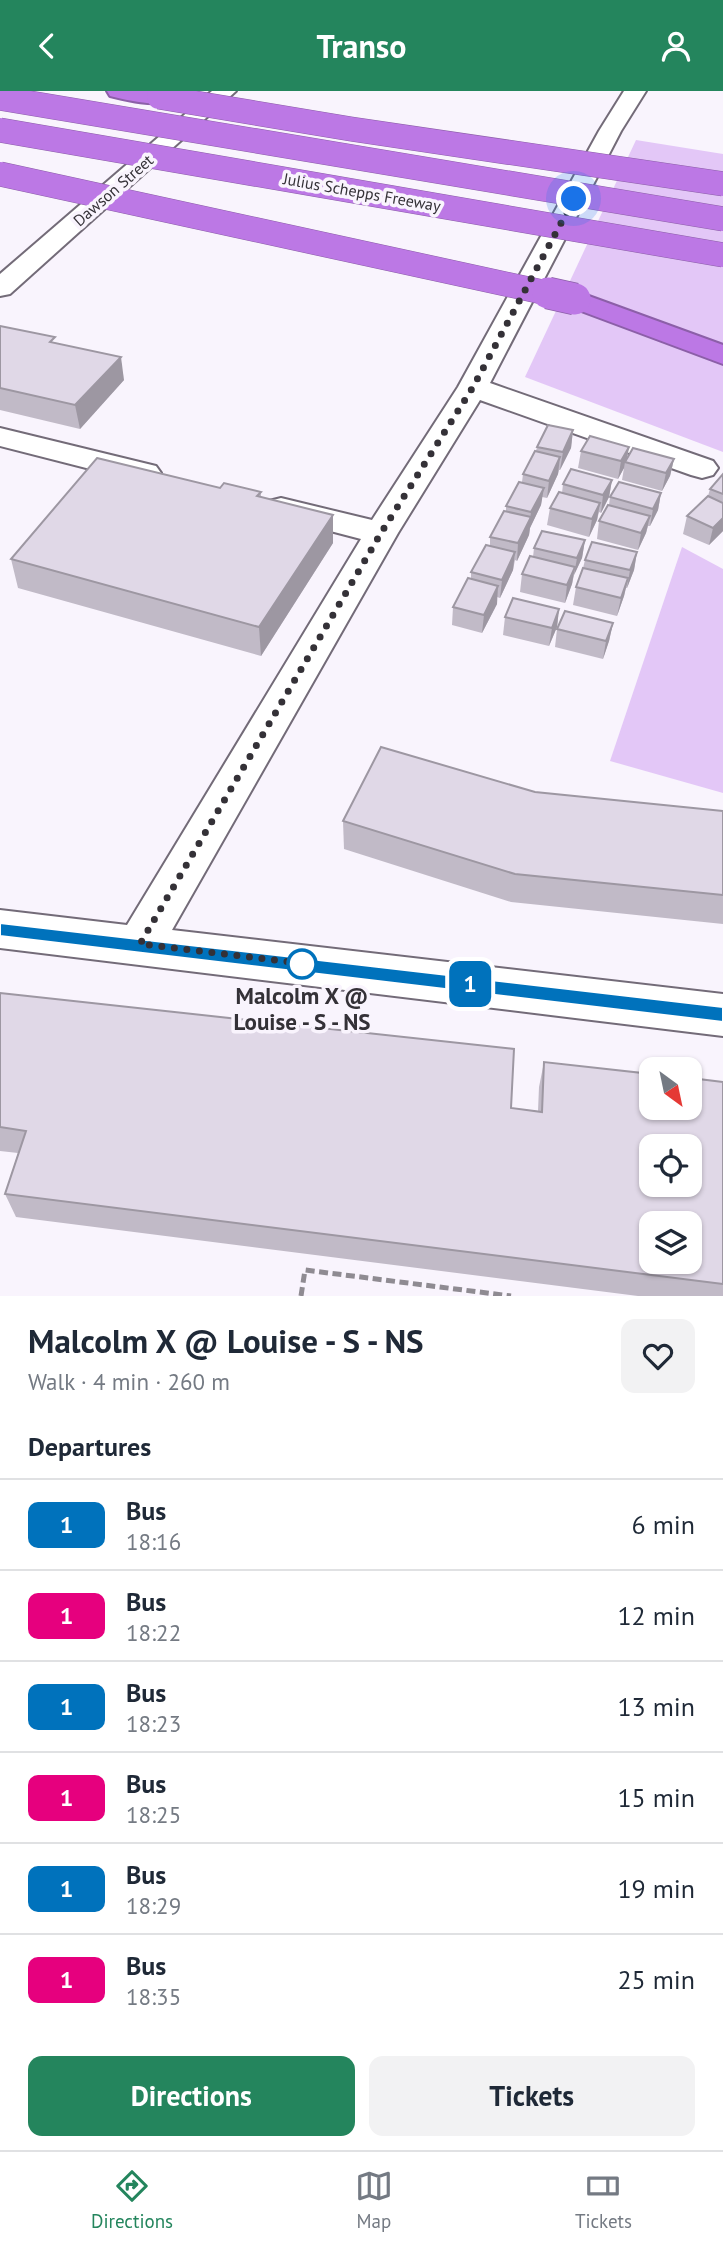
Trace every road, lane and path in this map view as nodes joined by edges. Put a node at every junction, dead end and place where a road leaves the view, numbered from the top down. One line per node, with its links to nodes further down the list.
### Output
1 (118, 91): 4 (highway)
2 (225, 91): 12 (street, Dawson Street)
3 (635, 91): 16 (street)
4 (159, 97): 7 (highway, bridge); 9 (highway, bridge)
5 (0, 98): 10 (highway, Julius Schepps Freeway, bridge)
6 (0, 129): 11 (highway, Julius Schepps Freeway, bridge)
7 (709, 160)
8 (0, 174): 13 (highway, bridge)
9 (723, 184)
10 (723, 219)
11 (723, 255)
12 (0, 288)
13 (575, 299): 14 (highway); 15 (highway)
14 (723, 328)
15 (723, 355)
16 (473, 387): 18 (street); 21 (street)
17 (0, 437): 19 (street)
18 (702, 468)
19 (171, 480)
20 (250, 500): 21 (street)
21 (381, 533): 23 (street)
22 (0, 929): 23 (street)
23 (140, 944): 24 (street)
24 (723, 1014)
25 (301, 1296): 26 (path)
26 (511, 1296)

